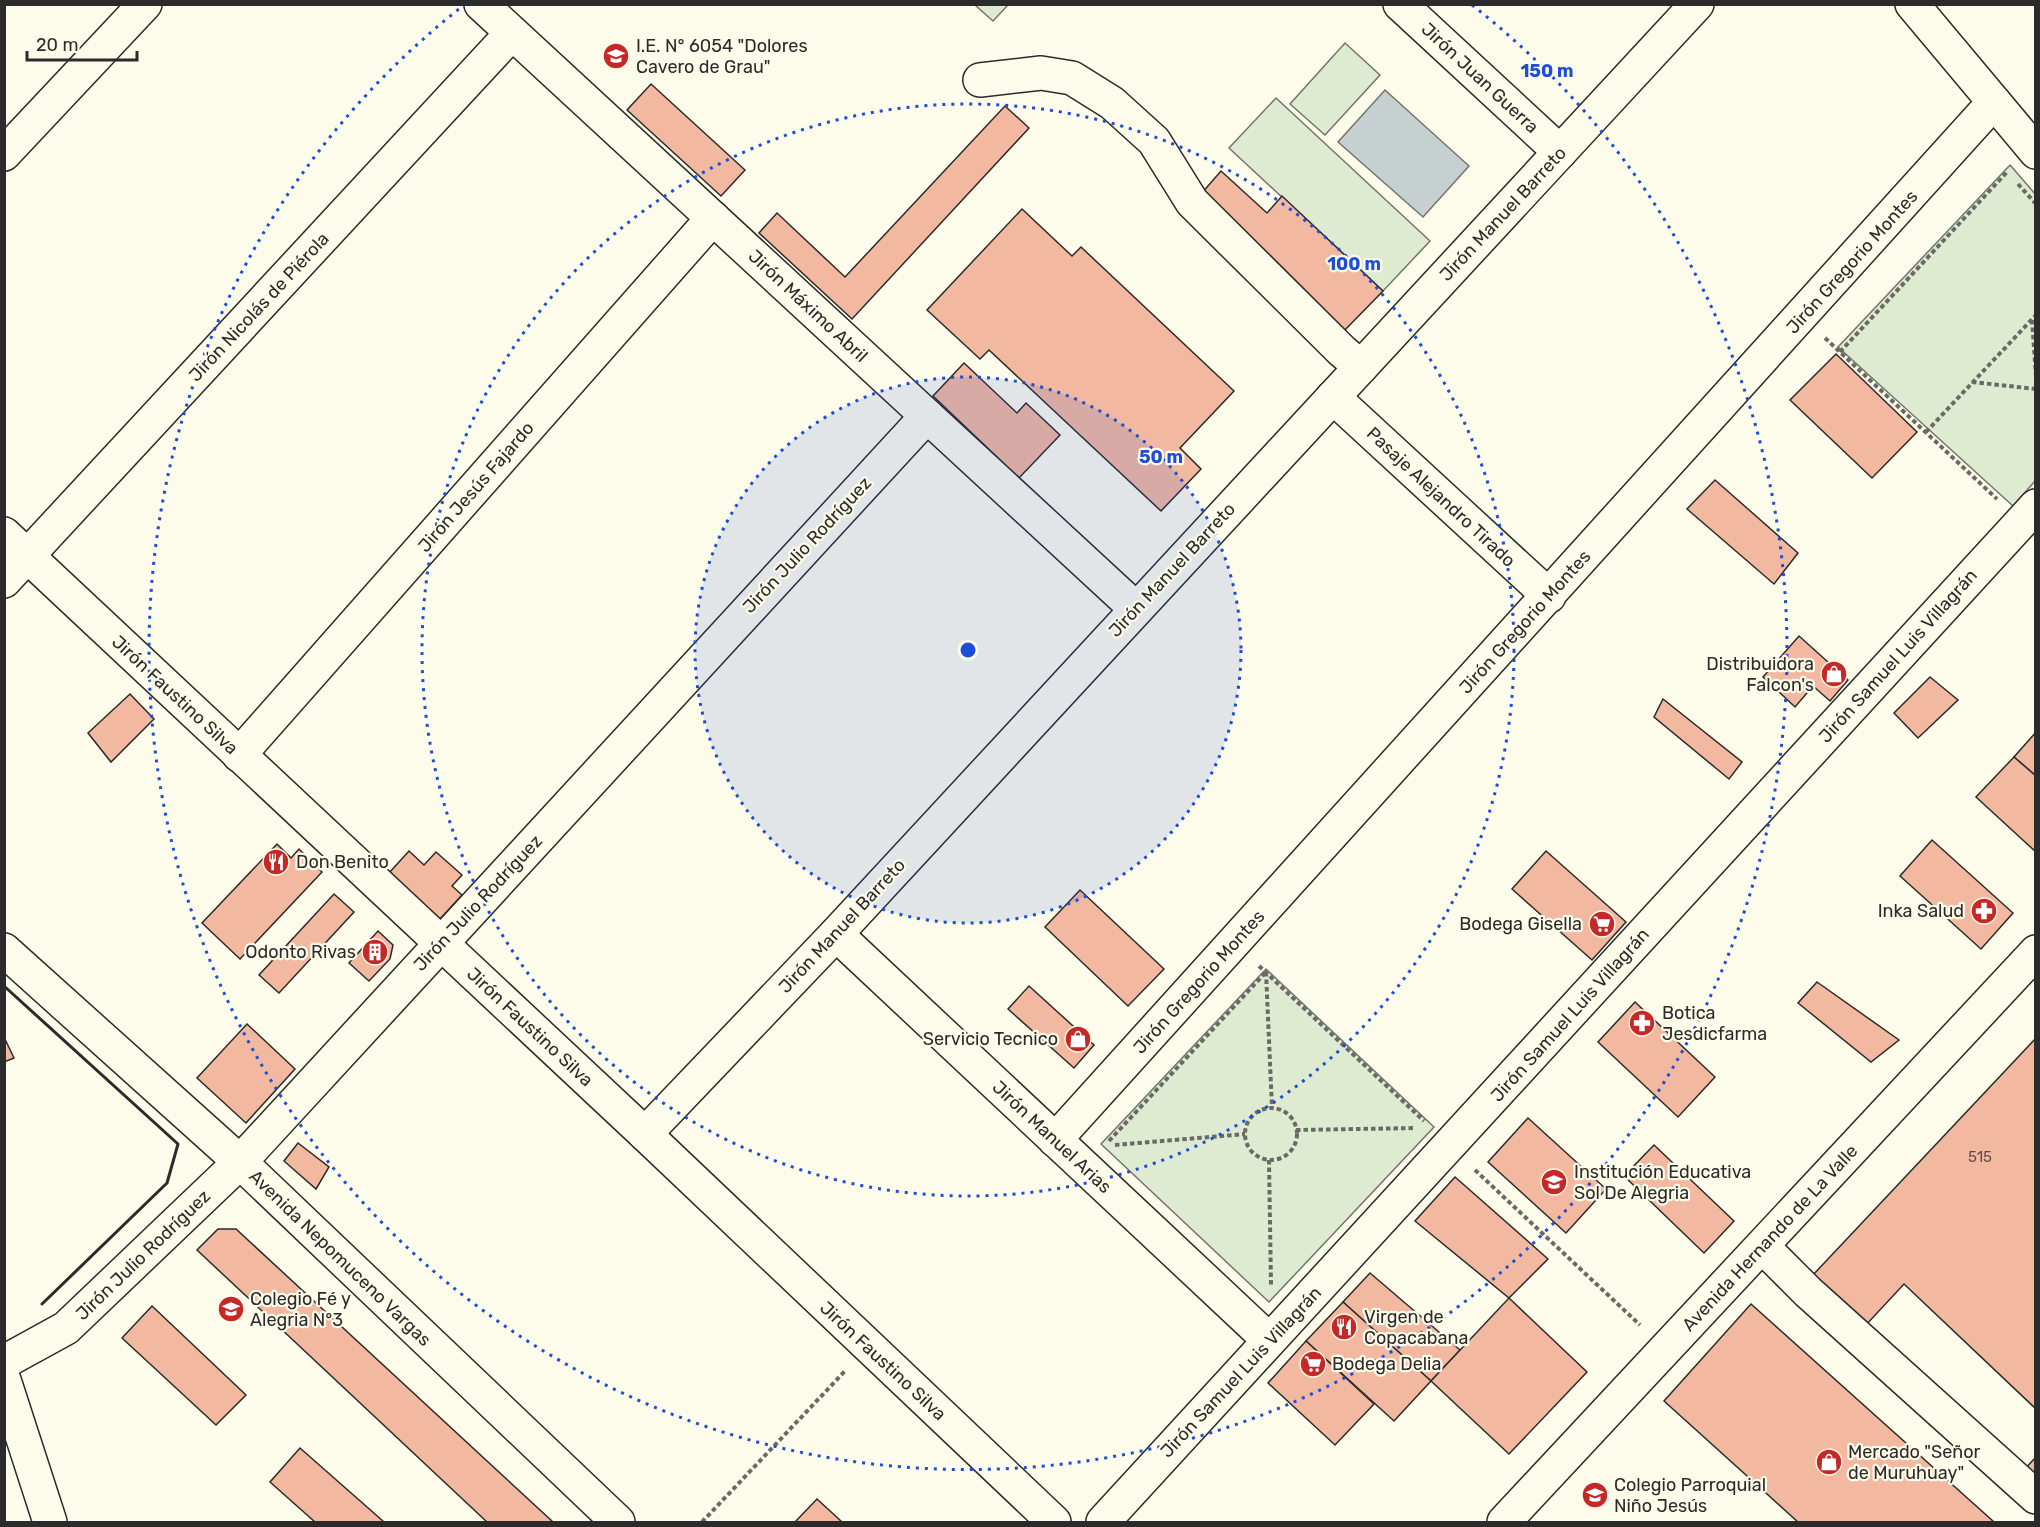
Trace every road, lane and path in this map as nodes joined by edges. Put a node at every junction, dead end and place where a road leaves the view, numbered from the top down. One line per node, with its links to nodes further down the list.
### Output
1 (145, 4): 11 (street)
2 (481, 4): 6 (street, Jirón Máximo Abril)
3 (1400, 4): 9 (street, Jirón Juan Guerra)
4 (1697, 4): 9 (street, Jirón Manuel Barreto)
5 (1912, 4): 8 (street)
6 (512, 33): 13 (street, Jirón Máximo Abril); 26 (street, Jirón Nicolás de Piérola)
7 (980, 80): 17 (street)
8 (1994, 102): 10 (street); 14 (street, Jirón Gregorio Montes)
9 (1560, 152): 17 (street, Jirón Manuel Barreto)
10 (2036, 152)
11 (4, 154)
12 (2036, 204): 16 (path)
13 (713, 218): 22 (street, Jirón Máximo Abril); 30 (street, Jirón Jesús Fajardo)
14 (1803, 317): 16 (path); 28 (street, Jirón Gregorio Montes)
15 (2034, 317): 18 (path); 19 (path)
16 (1840, 352): 23 (path)
17 (1361, 367): 21 (street, Jirón Manuel Barreto)
18 (2036, 376)
19 (1972, 382): 20 (path); 23 (path)
20 (2036, 389)
21 (1333, 398): 28 (street, Pasaje Alejandro Tirado); 29 (street, Jirón Manuel Barreto)
22 (927, 416): 29 (street, Jirón Máximo Abril); 32 (street, Jirón Julio Rodríguez)
23 (1926, 432): 24 (path)
24 (2028, 514): 45 (street, Jirón Samuel Luis Villagrán)
25 (4, 534): 26 (street, Jirón Faustino Silva)
26 (28, 556): 27 (street, Jirón Nicolás de Piérola); 30 (street, Jirón Faustino Silva)
27 (4, 581)
28 (1549, 596): 40 (street, Jirón Gregorio Montes)
29 (1135, 608): 31 (street, Jirón Manuel Barreto)
30 (238, 755): 32 (street, Jirón Faustino Silva)
31 (836, 934): 38 (street, Jirón Manuel Barreto); 40 (street, Jirón Manuel Arias)
32 (441, 944): 38 (street, Jirón Faustino Silva); 42 (street, Jirón Julio Rodríguez)
33 (4, 950): 42 (street, Avenida Nepomuceno Vargas)
34 (2036, 952): 43 (street, Avenida Hernando de La Valle)
35 (1272, 1108): 37 (path); 39 (path); 39 (path)
36 (1430, 1127): 37 (path)
37 (1296, 1130): 41 (path)
38 (645, 1134): 46 (street, Jirón Faustino Silva)
39 (1245, 1134): 41 (path)
40 (1055, 1140): 45 (street, Jirón Manuel Arias)
41 (1269, 1160): 44 (path)
42 (240, 1162): 47 (street, Jirón Julio Rodríguez); 51 (street, Avenida Nepomuceno Vargas)
43 (1762, 1246): 49 (street); 55 (street, Avenida Hernando de La Valle)
44 (1271, 1287)
45 (1269, 1341): 54 (street, Jirón Samuel Luis Villagrán)
46 (867, 1347): 52 (path); 53 (street, Jirón Faustino Silva)
47 (4, 1362)
48 (4, 1380): 50 (street)
49 (2036, 1497)
50 (49, 1521)
51 (618, 1522)
52 (702, 1522)
53 (1054, 1522)
54 (1103, 1522)
55 (1503, 1522)

